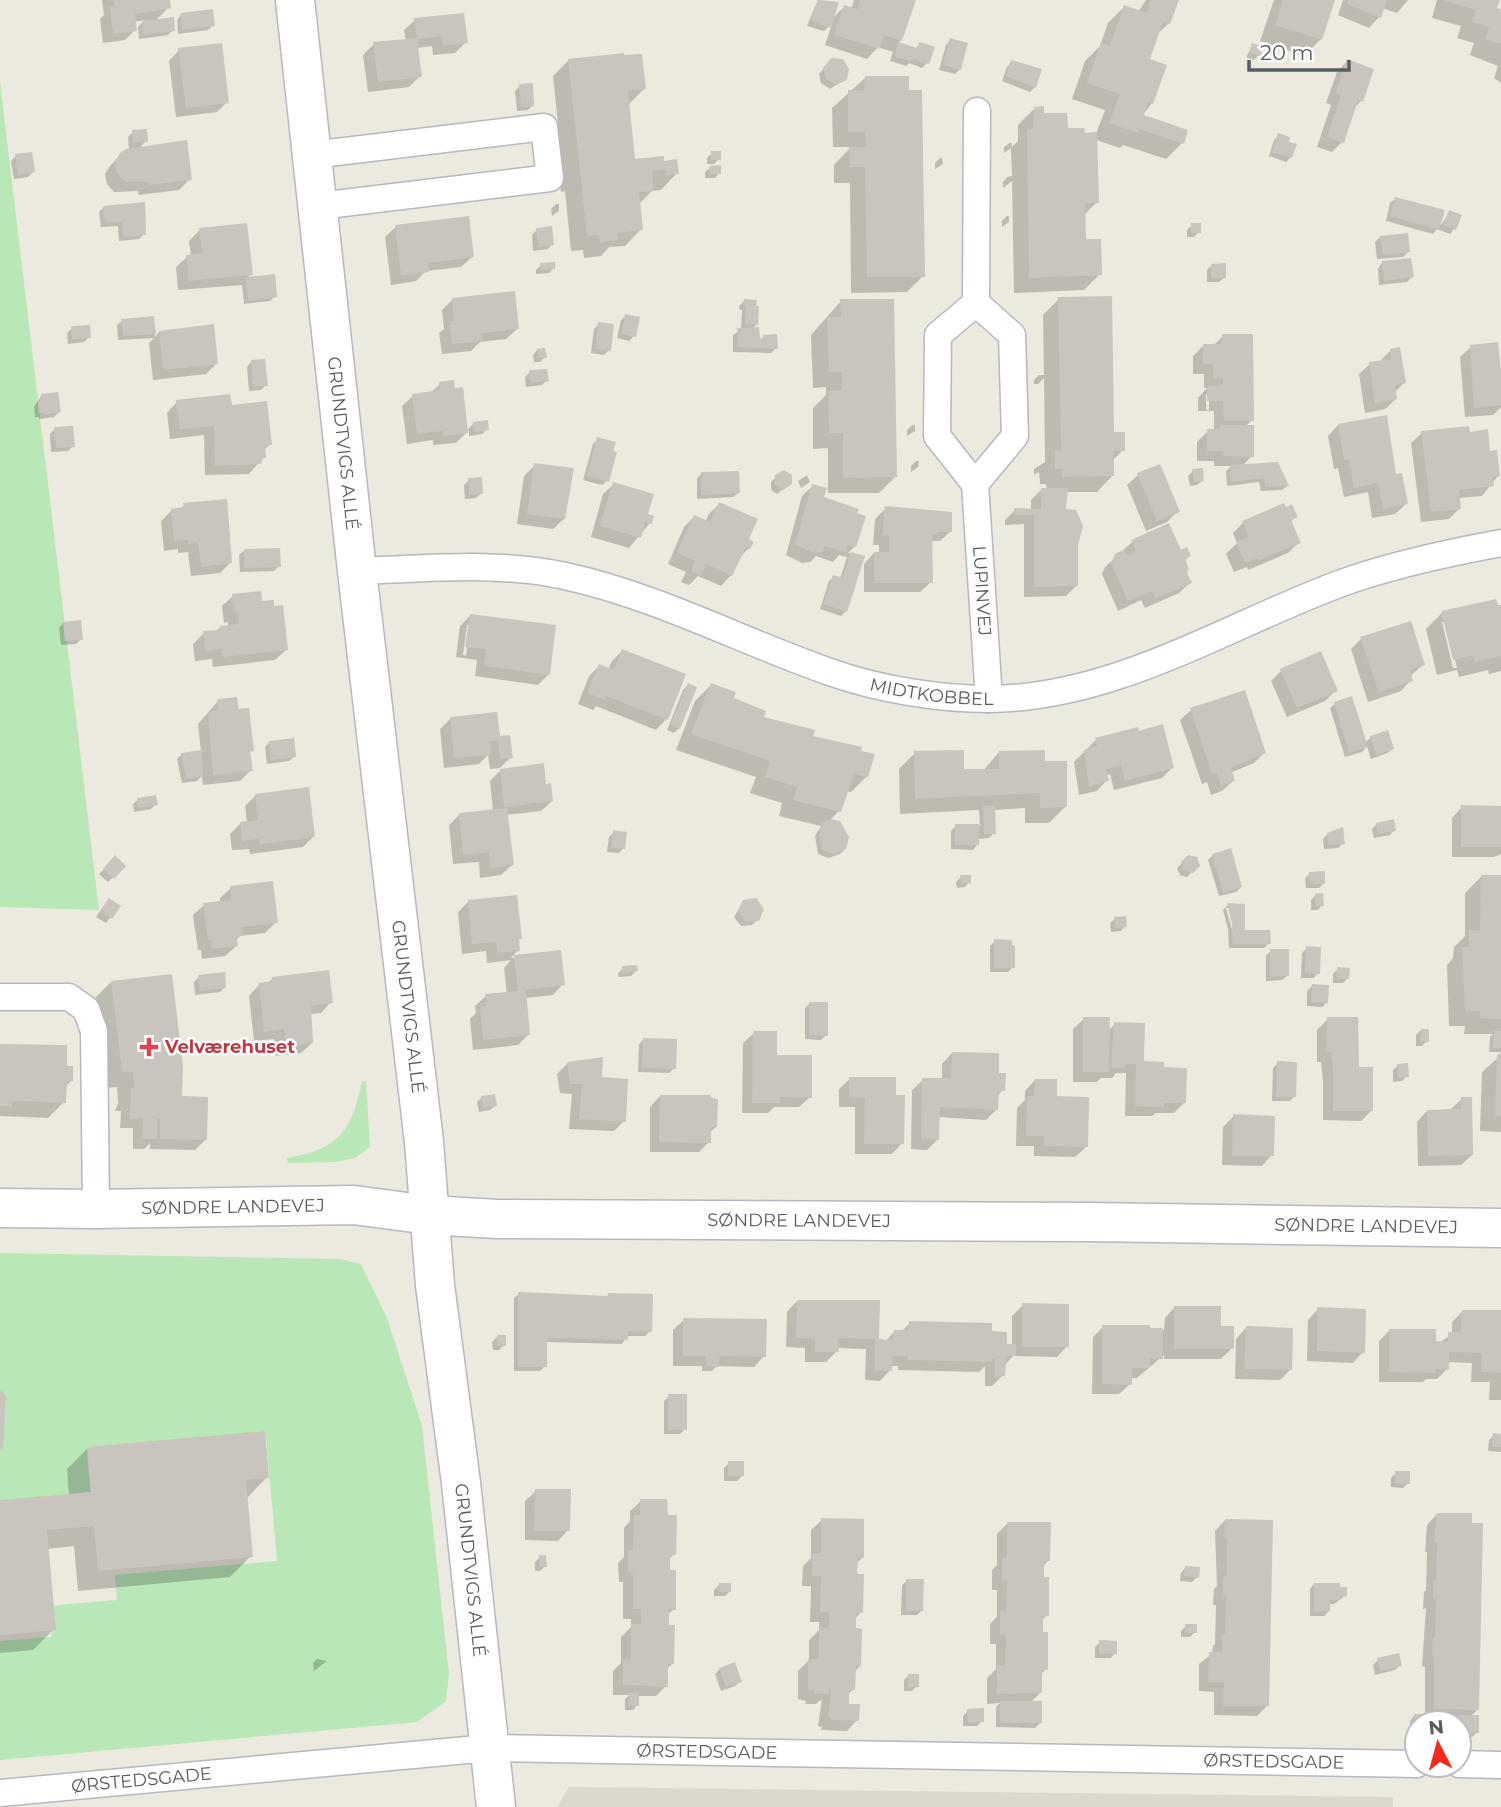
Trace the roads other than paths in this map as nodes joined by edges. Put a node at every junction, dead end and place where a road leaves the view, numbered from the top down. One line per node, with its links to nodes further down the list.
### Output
1 (295, 0): 3 (street, GRUNDTVIGS ALLÉ)
2 (977, 111): 5 (street)
3 (312, 155): 4 (street, GRUNDTVIGS ALLÉ); 4 (street)
4 (319, 206): 8 (street, GRUNDTVIGS ALLÉ)
5 (975, 303): 6 (street); 6 (street)
6 (975, 484): 9 (street, LUPINVEJ)
7 (1501, 543): 9 (street, MIDTKOBBEL)
8 (357, 571): 9 (street, MIDTKOBBEL); 13 (street, GRUNDTVIGS ALLÉ)
9 (989, 699)
10 (0, 997): 12 (street)
11 (0, 1208): 12 (street, SØNDRE LANDEVEJ)
12 (96, 1209): 13 (street, SØNDRE LANDEVEJ)
13 (429, 1215): 14 (street, SØNDRE LANDEVEJ); 15 (street, GRUNDTVIGS ALLÉ)
14 (1501, 1228)
15 (489, 1748): 16 (street, ØRSTEDSGADE); 19 (street, ØRSTEDSGADE); 20 (street, GRUNDTVIGS ALLÉ)
16 (1403, 1764)
17 (1473, 1765): 18 (street)
18 (1501, 1765)
19 (0, 1793)
20 (496, 1807)

